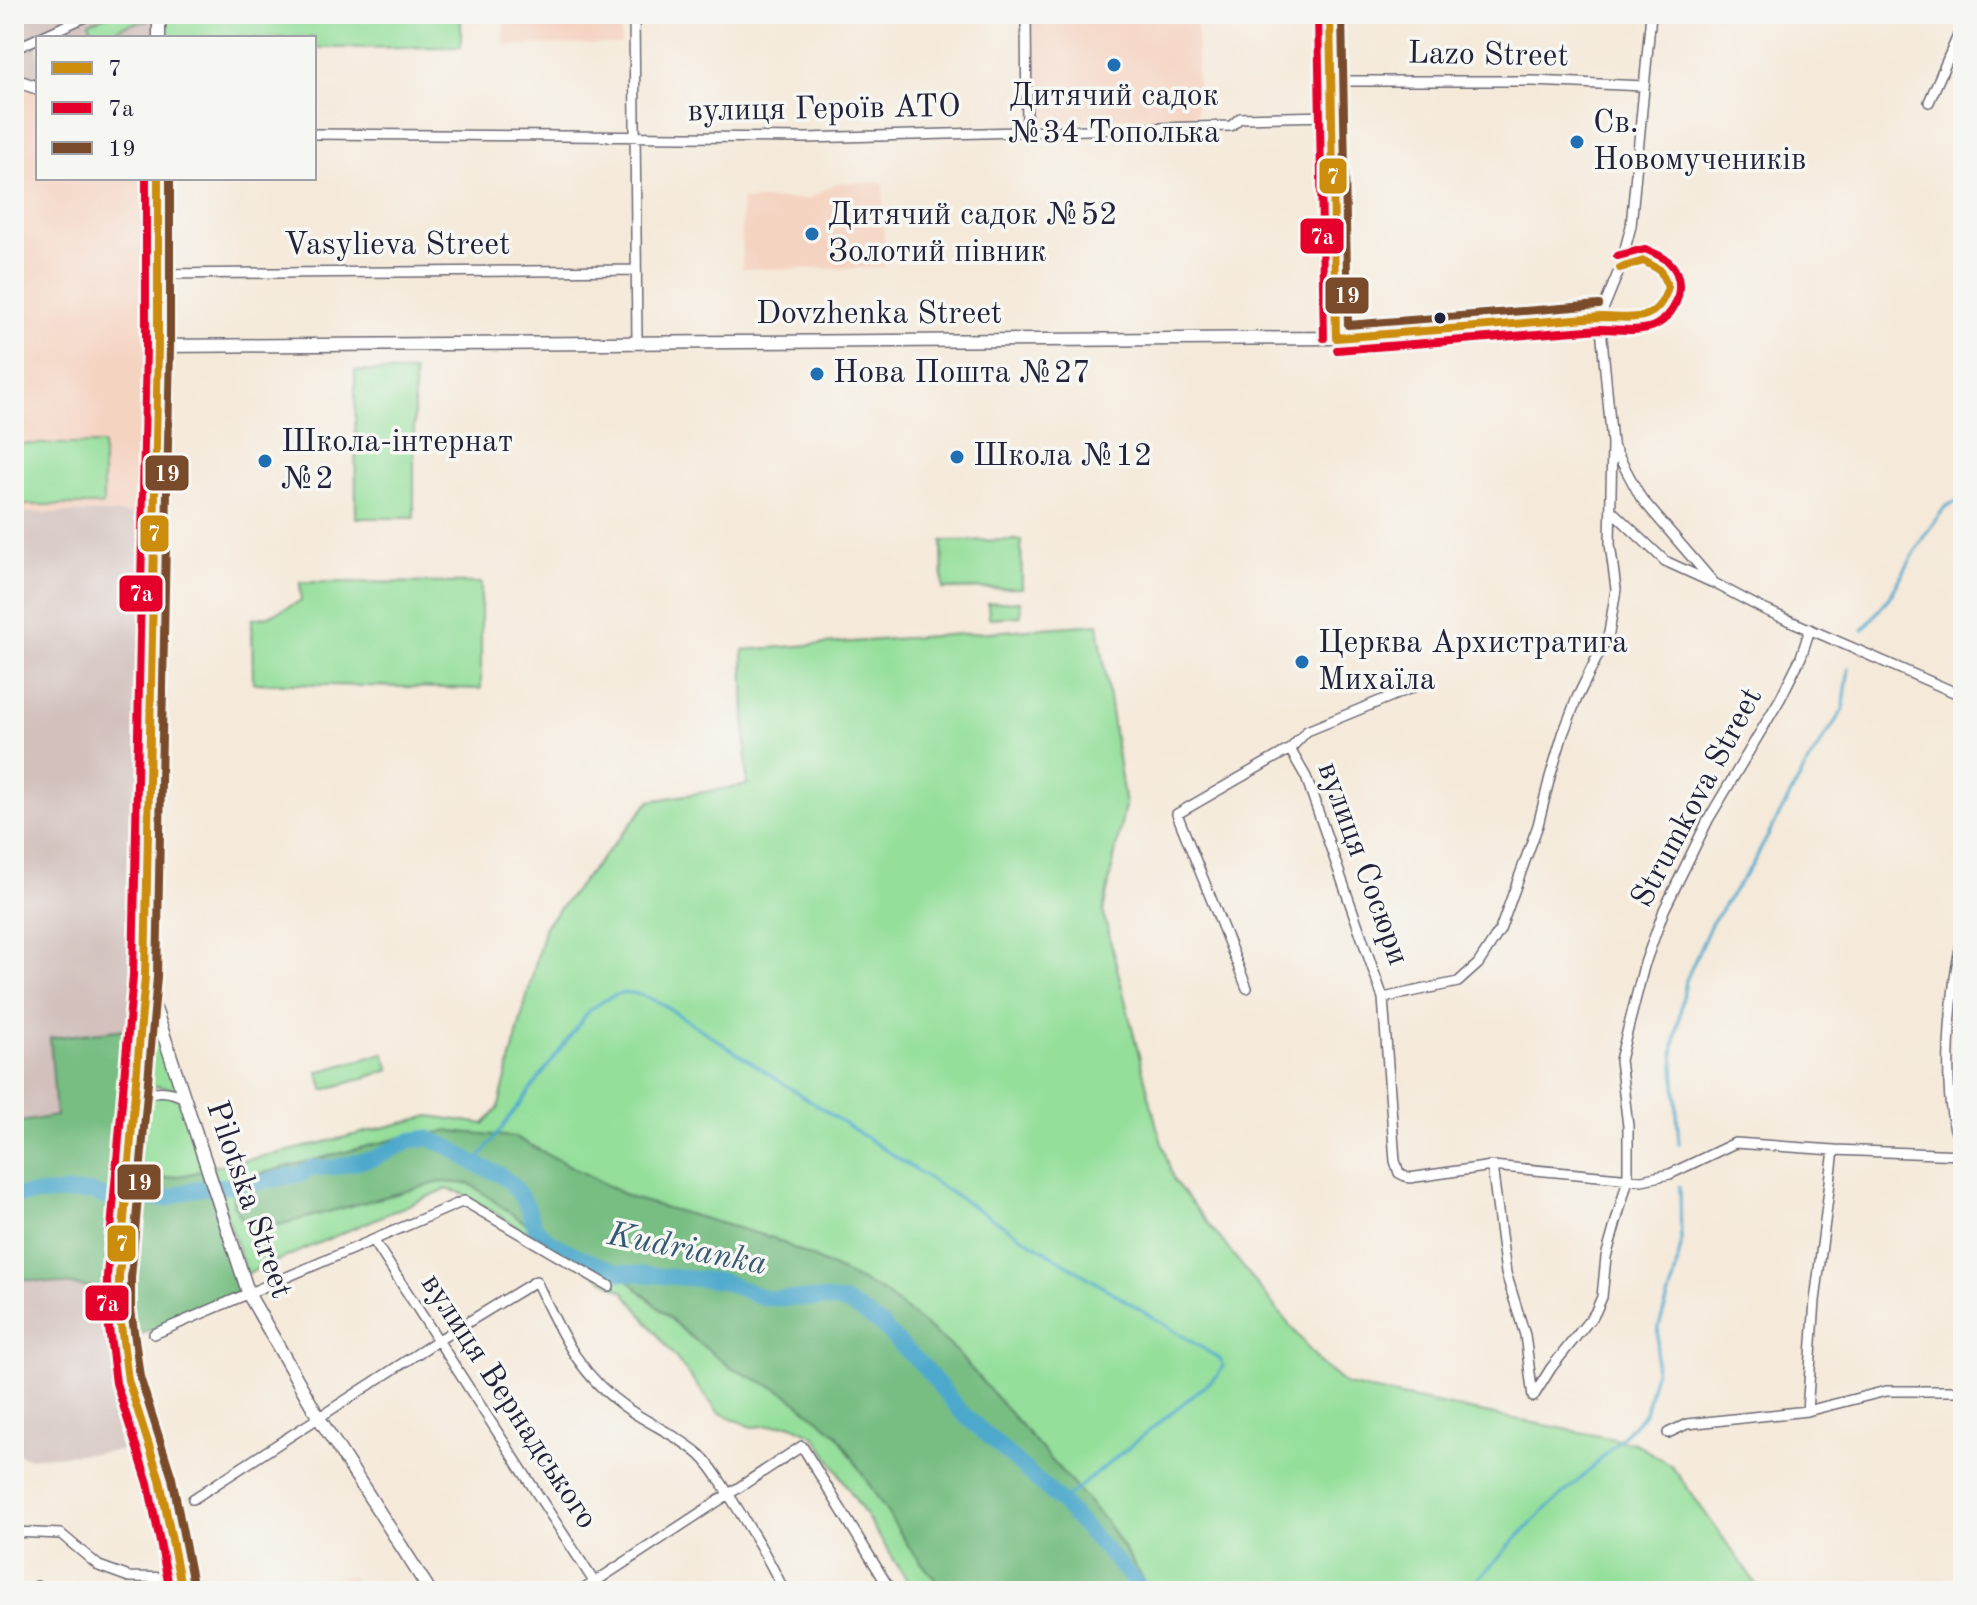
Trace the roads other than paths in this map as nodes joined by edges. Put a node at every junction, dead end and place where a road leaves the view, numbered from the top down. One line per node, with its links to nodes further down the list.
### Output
1 (92, 14): 8 (street)
2 (159, 14): 9 (street)
3 (634, 14): 20 (street)
4 (1026, 14): 18 (street)
5 (1330, 14): 13 (street)
6 (1651, 14): 14 (street)
7 (1963, 24): 16 (street)
8 (43, 36)
9 (159, 36)
10 (36, 39): 11 (street)
11 (14, 49)
12 (14, 80): 15 (street)
13 (1331, 81): 14 (street, Lazo Street); 17 (street)
14 (1644, 86): 24 (street)
15 (36, 87)
16 (1929, 102)
17 (1332, 116): 18 (street, вулиця Героїв АТО); 25 (street)
18 (1027, 132): 20 (street, вулиця Героїв АТО)
19 (316, 134): 20 (street, вулиця Героїв АТО)
20 (635, 137): 22 (street)
21 (158, 180): 23 (street)
22 (636, 270): 23 (street, Vasylieva Street); 26 (street)
23 (158, 274): 27 (street)
24 (1600, 317): 25 (street, Dovzhenka Street); 28 (street)
25 (1336, 338): 26 (street, Dovzhenka Street)
26 (637, 343): 27 (street, Dovzhenka Street)
27 (158, 346): 36 (street)
28 (1612, 443): 29 (street); 30 (street)
29 (1612, 511): 30 (street); 38 (street)
30 (1714, 583): 31 (street)
31 (1810, 629): 33 (street); 45 (street, Strumkova Street)
32 (1414, 687): 34 (street)
33 (1963, 696)
34 (1290, 749): 37 (street); 38 (street, вулиця Сосюри)
35 (1963, 937): 41 (street)
36 (145, 977): 39 (street, Pilotska Street); 40 (street)
37 (1247, 988)
38 (1383, 998): 44 (street, вулиця Сосюри)
39 (185, 1098): 40 (street); 48 (street, Pilotska Street)
40 (134, 1104): 58 (street)
41 (1963, 1147)
42 (1834, 1150): 43 (street); 45 (street); 52 (street)
43 (1963, 1155)
44 (1492, 1166): 45 (street); 45 (street, Strumkova Street)
45 (1628, 1179)
46 (374, 1241): 47 (street); 48 (street); 50 (street, вулиця Вернадського)
47 (609, 1286)
48 (249, 1295): 49 (street); 53 (street, Pilotska Street)
49 (154, 1334)
50 (437, 1341): 53 (street); 55 (street); 59 (street, вулиця Вернадського)
51 (1963, 1391): 52 (street)
52 (1807, 1411): 54 (street)
53 (319, 1418): 56 (street); 60 (street, Pilotska Street)
54 (1668, 1433)
55 (728, 1494): 59 (street); 62 (street); 63 (street)
56 (193, 1499)
57 (14, 1532): 58 (street)
58 (181, 1584)
59 (597, 1587): 61 (street)
60 (430, 1591)
61 (581, 1591)
62 (784, 1591)
63 (891, 1591)

